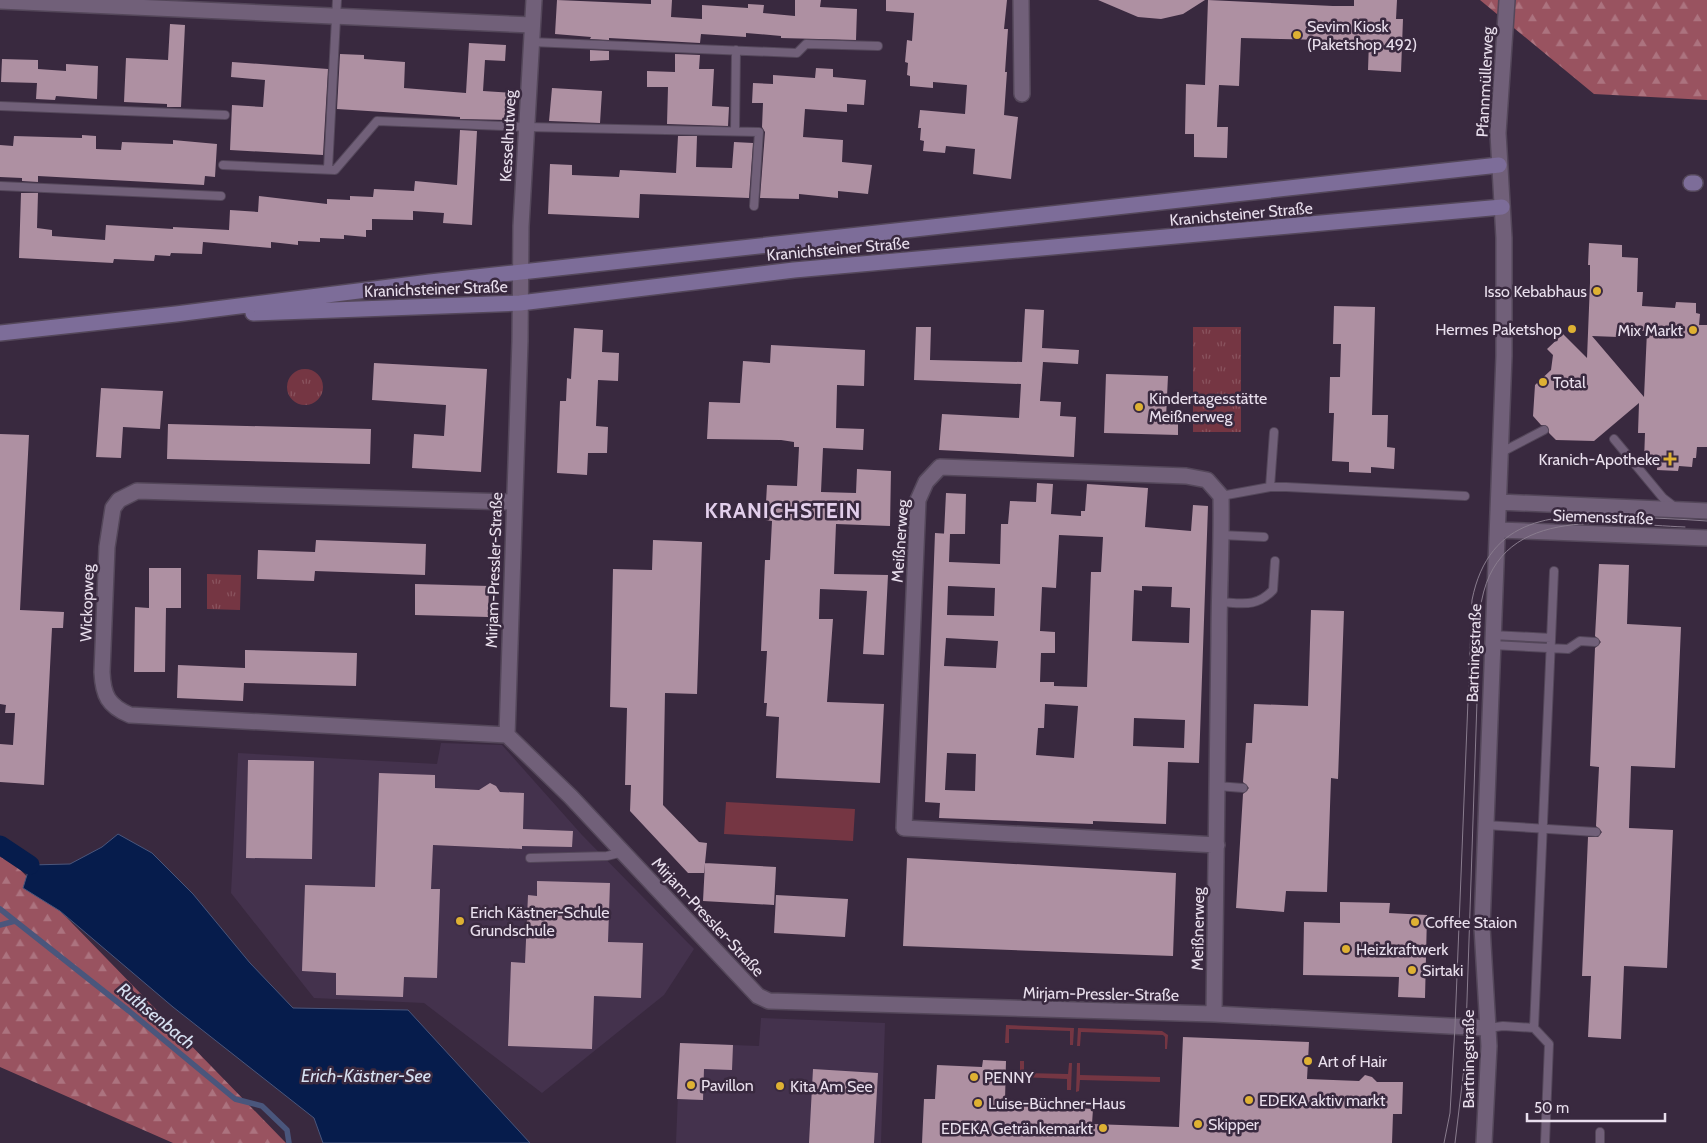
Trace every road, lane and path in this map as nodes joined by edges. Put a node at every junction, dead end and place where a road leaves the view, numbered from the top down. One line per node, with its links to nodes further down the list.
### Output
1 (534, 0): 6 (street, Kesselhutweg)
2 (1021, 0): 10 (street)
3 (1507, 0): 16 (street, Pfannmüllerweg)
4 (0, 1): 5 (street)
5 (337, 8): 6 (street); 17 (lane)
6 (532, 25): 7 (street, Kesselhutweg)
7 (531, 42): 9 (lane); 13 (street, Kesselhutweg)
8 (878, 46): 9 (lane)
9 (736, 50): 14 (lane)
10 (1022, 94)
11 (0, 106): 12 (lane)
12 (225, 115)
13 (526, 128): 14 (lane); 17 (lane); 22 (street, Kesselhutweg)
14 (734, 130): 20 (lane)
15 (222, 165): 17 (lane)
16 (1499, 165): 21 (street, Bartningstraße); 22 (main road, Kranichsteiner Straße)
17 (328, 169)
18 (0, 186): 19 (lane)
19 (221, 196)
20 (754, 206)
21 (1502, 207): 23 (main road, Kranichsteiner Straße); 29 (street, Bartningstraße)
22 (520, 273): 23 (street, Kesselhutweg); 24 (main road, Kranichsteiner Straße)
23 (520, 303): 24 (main road, Kranichsteiner Straße); 33 (street, Mirjam-Pressler-Straße)
24 (176, 314): 25 (main road, Kranichsteiner Straße)
25 (0, 333)
26 (1544, 430): 29 (lane)
27 (1274, 432): 30 (lane)
28 (1614, 440): 35 (lane)
29 (1500, 453): 34 (street, Bartningstraße)
30 (1270, 487): 31 (lane); 32 (lane)
31 (1221, 496): 38 (street, Meißnerweg); 54 (street, Meißnerweg)
32 (1464, 496)
33 (513, 502): 48 (street, Mirjam-Pressler-Straße); 48 (street, Wickopweg)
34 (1499, 502): 35 (street, Siemensstraße); 37 (street, Bartningstraße)
35 (1680, 510): 36 (street, Siemensstraße)
36 (1707, 511)
37 (1498, 530): 40 (street, Siemensstraße); 45 (street, Bartningstraße)
38 (1221, 535): 39 (lane); 43 (street, Meißnerweg)
39 (1264, 536)
40 (1707, 538)
41 (1274, 561): 43 (lane)
42 (1554, 571): 44 (lane)
43 (1219, 602): 49 (street, Meißnerweg)
44 (1551, 638): 45 (lane); 47 (lane)
45 (1492, 640): 47 (lane); 51 (street, Bartningstraße)
46 (1595, 642): 47 (lane)
47 (1551, 647): 52 (lane)
48 (507, 735): 55 (street, Mirjam-Pressler-Straße)
49 (1217, 786): 50 (lane); 54 (street, Meißnerweg)
50 (1243, 788)
51 (1485, 825): 52 (lane); 58 (street, Bartningstraße)
52 (1542, 828): 53 (lane); 59 (lane)
53 (1596, 832)
54 (1217, 845): 57 (street, Meißnerweg)
55 (623, 852): 56 (lane); 57 (street, Mirjam-Pressler-Straße)
56 (530, 858)
57 (1214, 1014): 58 (street, Mirjam-Pressler-Straße)
58 (1488, 1028): 59 (lane); 61 (street, Bartningstraße)
59 (1534, 1028): 62 (lane)
60 (1600, 1132): 63 (lane)
61 (1484, 1143)
62 (1545, 1143)
63 (1600, 1143)

